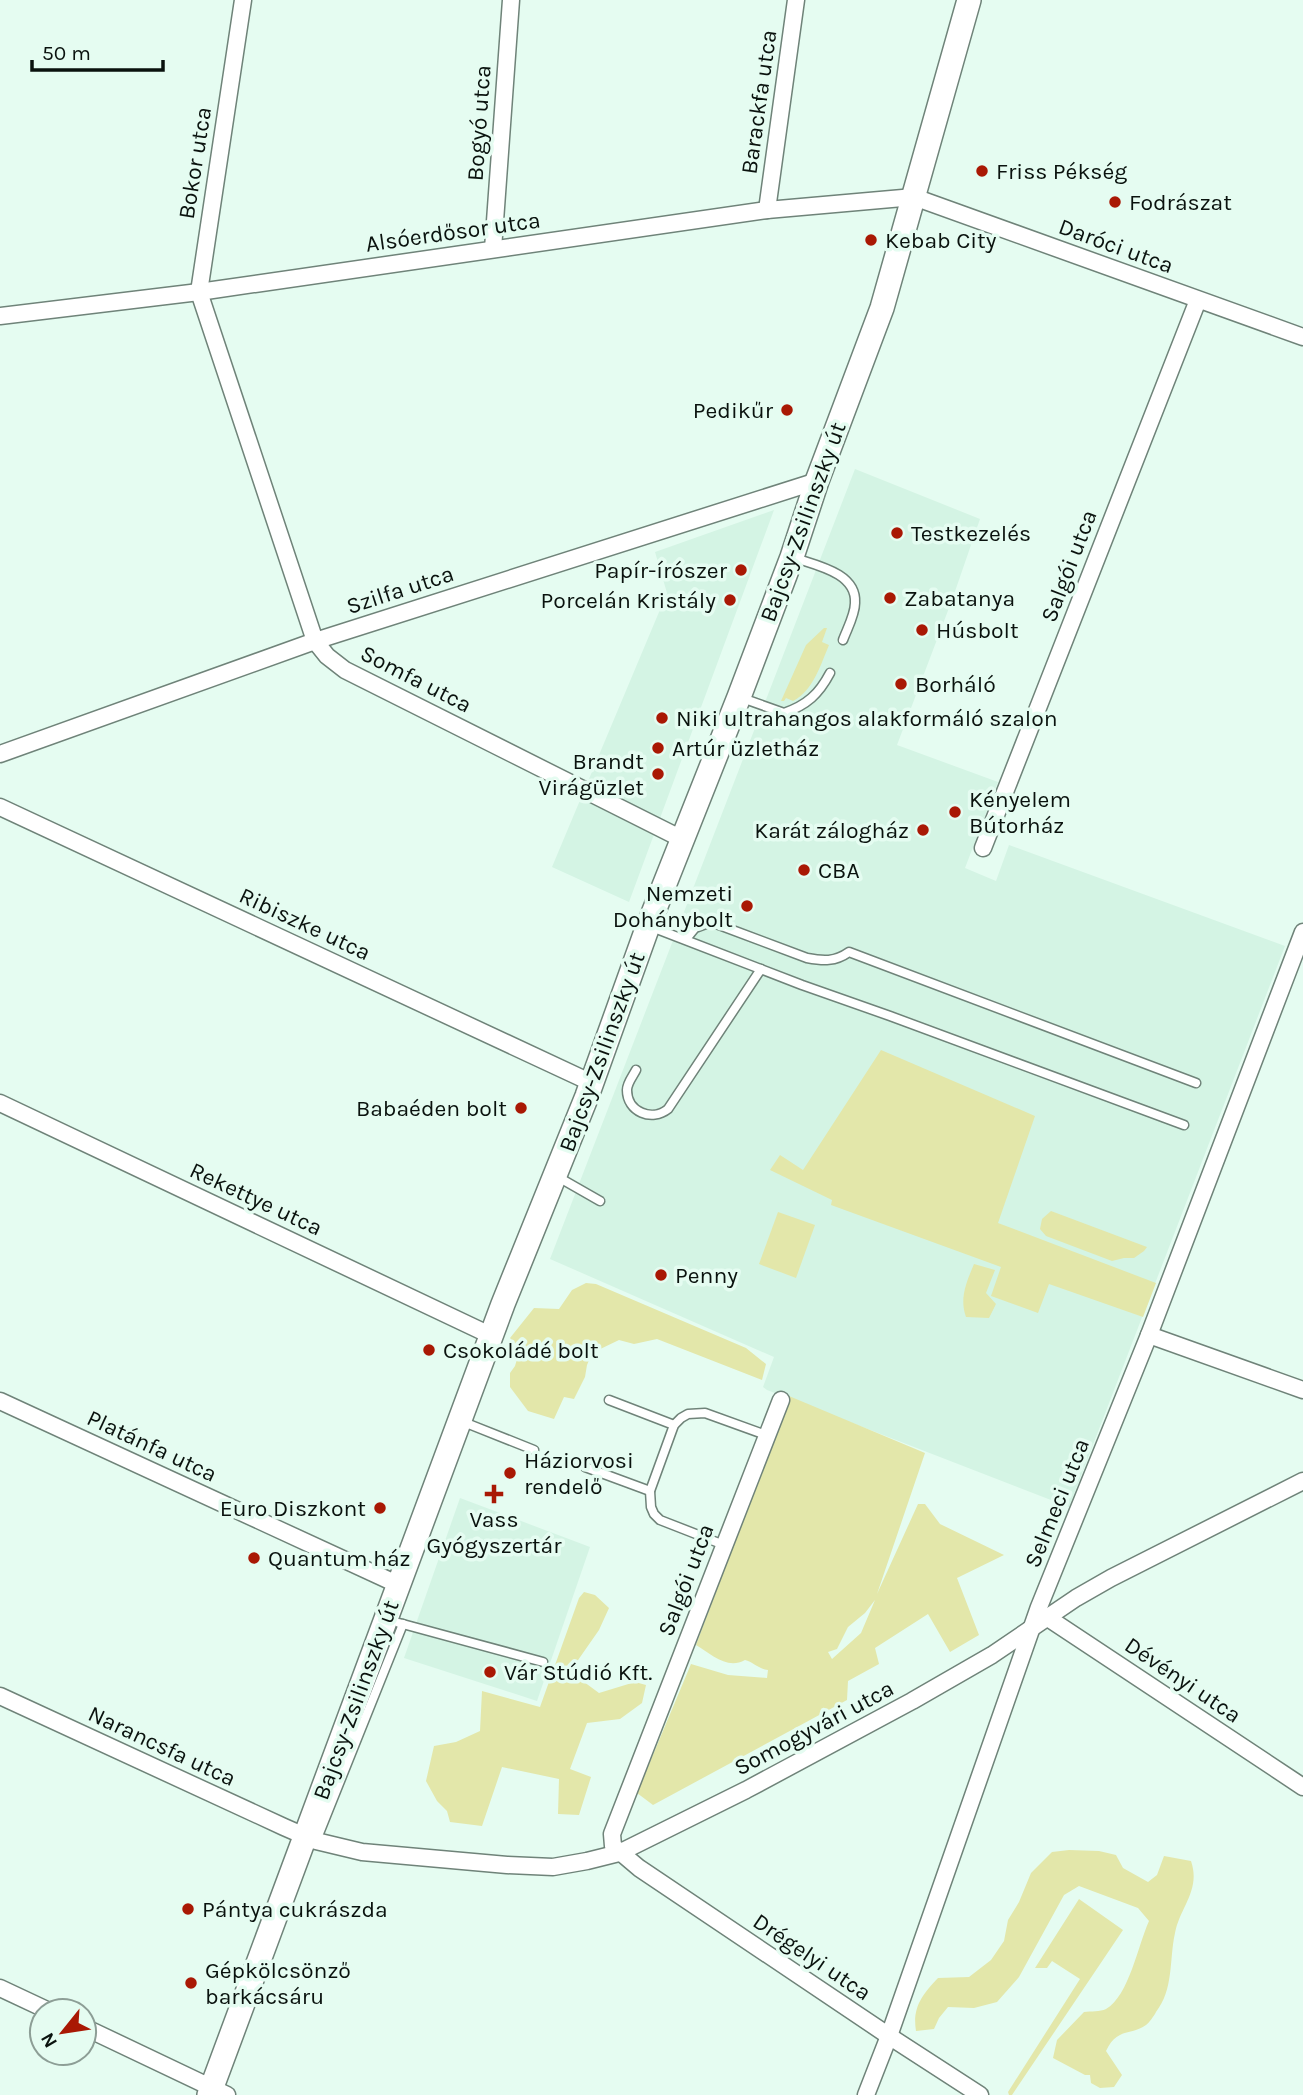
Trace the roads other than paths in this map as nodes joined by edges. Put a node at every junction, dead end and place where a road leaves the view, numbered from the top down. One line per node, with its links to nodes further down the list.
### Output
1 (243, 0): 8 (street, Bokor utca)
2 (511, 0): 7 (street, Bogyó utca)
3 (796, 0): 6 (street, Barackfa utca)
4 (969, 0): 5 (main road, Bajcsy-Zsilinszky út)
5 (914, 197): 6 (street, Alsóerdősor utca); 9 (street, Daróci utca); 12 (main road, Bajcsy-Zsilinszky út)
6 (767, 210): 7 (street, Alsóerdősor utca)
7 (493, 249): 8 (street, Alsóerdősor utca)
8 (199, 292): 10 (street, Alsóerdősor utca); 15 (street, Somfa utca)
9 (1198, 300): 11 (street, Daróci utca); 21 (street, Salgói utca)
10 (0, 316)
11 (1303, 337)
12 (817, 481): 13 (main road, Bajcsy-Zsilinszky út); 15 (street, Szilfa utca)
13 (792, 557): 14 (lane); 17 (main road, Bajcsy-Zsilinszky út)
14 (843, 640)
15 (315, 641): 18 (street, Szilfa utca); 20 (street, Somfa utca)
16 (830, 673): 17 (lane)
17 (739, 697): 20 (main road, Bajcsy-Zsilinszky út)
18 (0, 754)
19 (0, 807): 27 (street, Ribiszke utca)
20 (682, 839): 22 (main road, Bajcsy-Zsilinszky út)
21 (983, 848)
22 (648, 926): 24 (lane); 27 (main road, Bajcsy-Zsilinszky út)
23 (1303, 932): 33 (street, Selmeci utca)
24 (686, 939): 25 (lane); 28 (lane)
25 (761, 969): 26 (lane); 30 (lane)
26 (636, 1070)
27 (592, 1083): 31 (main road, Bajcsy-Zsilinszky út)
28 (1196, 1083)
29 (0, 1103): 34 (street, Rekettye utca)
30 (1184, 1125)
31 (555, 1176): 32 (lane); 34 (main road, Bajcsy-Zsilinszky út)
32 (600, 1201)
33 (1149, 1335): 35 (street); 48 (street, Selmeci utca)
34 (492, 1336): 39 (main road, Bajcsy-Zsilinszky út)
35 (1303, 1390)
36 (609, 1400): 40 (lane)
37 (781, 1400): 41 (street, Salgói utca)
38 (0, 1401): 47 (street, Platánfa utca)
39 (461, 1422): 42 (lane); 47 (main road, Bajcsy-Zsilinszky út)
40 (674, 1425): 41 (lane); 45 (lane)
41 (766, 1435): 46 (street, Salgói utca)
42 (534, 1450)
43 (585, 1467): 45 (lane)
44 (1303, 1481): 48 (street)
45 (650, 1491): 46 (lane)
46 (724, 1545): 55 (street, Salgói utca)
47 (399, 1585): 49 (main road, Bajcsy-Zsilinszky út)
48 (1043, 1615): 50 (street, Selmeci utca); 53 (street, Dévényi utca)
49 (394, 1622): 51 (lane); 54 (main road, Bajcsy-Zsilinszky út)
50 (1033, 1628): 55 (street, Somogyvári utca); 59 (street, Selmeci utca)
51 (544, 1662)
52 (0, 1696): 54 (street, Narancsfa utca)
53 (1303, 1787)
54 (310, 1839): 55 (street, Somogyvári utca); 60 (main road, Bajcsy-Zsilinszky út)
55 (620, 1853): 59 (street, Drégelyi utca)
56 (0, 1988): 57 (street)
57 (28, 2001)
58 (98, 2034): 60 (street)
59 (889, 2036): 61 (street, Selmeci utca); 62 (street, Drégelyi utca)
60 (216, 2092)
61 (866, 2095)
62 (980, 2095)

